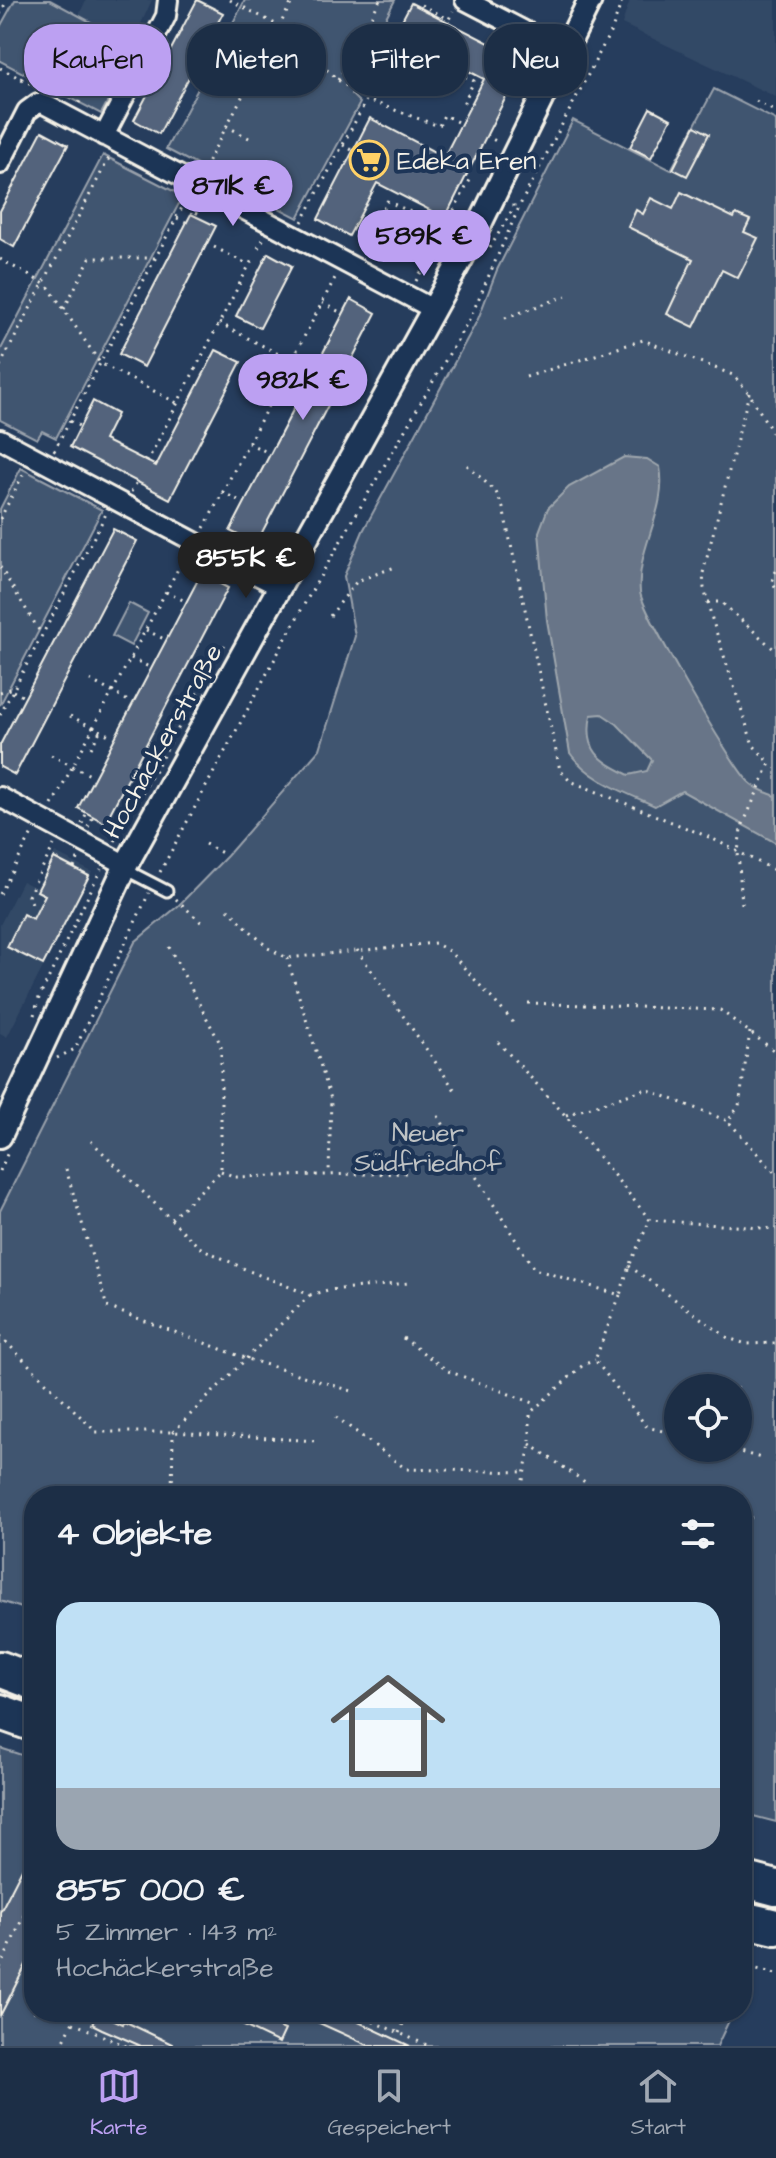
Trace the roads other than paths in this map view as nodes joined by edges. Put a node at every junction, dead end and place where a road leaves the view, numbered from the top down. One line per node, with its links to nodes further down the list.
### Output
1 (168, 0): 7 (street)
2 (590, 0): 5 (street, Hochäckerstraße)
3 (459, 5): 4 (street)
4 (502, 24)
5 (578, 24)
6 (543, 96): 9 (street, Hochäckerstraße)
7 (104, 136): 8 (street); 9 (street)
8 (0, 164)
9 (433, 309): 11 (street, Hochäckerstraße)
10 (0, 439): 11 (street)
11 (280, 587): 13 (street, Hochäckerstraße)
12 (0, 797): 13 (street)
13 (126, 865): 14 (lane); 15 (street, Hochäckerstraße)
14 (167, 891)
15 (0, 1136)
16 (0, 1669): 17 (highway)
17 (24, 1678)
18 (0, 1712): 19 (highway)
19 (24, 1720)
20 (752, 1882): 21 (highway)
21 (776, 1888)
22 (752, 1921): 23 (highway)
23 (776, 1927)

